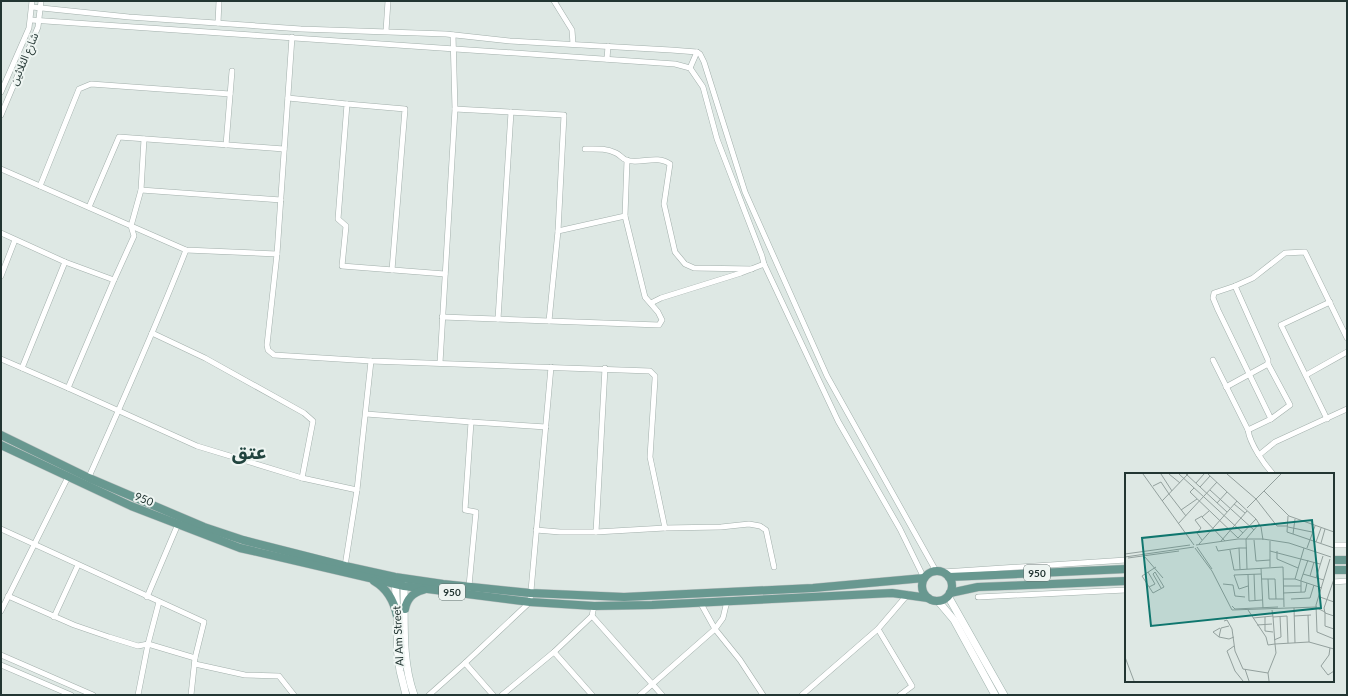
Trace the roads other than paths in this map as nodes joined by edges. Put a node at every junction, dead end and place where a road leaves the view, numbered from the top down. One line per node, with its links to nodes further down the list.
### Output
1 (40, 1): 6 (street, شارع الثلاثين)
2 (219, 1): 9 (street)
3 (388, 1): 11 (street)
4 (554, 1): 15 (street)
5 (32, 3): 6 (street); 7 (street, شارع الثلاثين)
6 (40, 8): 8 (street, شارع الثلاثين); 9 (street)
7 (31, 20): 8 (street); 23 (street, شارع الثلاثين)
8 (39, 21): 13 (street); 30 (street, شارع الثلاثين)
9 (218, 23): 10 (street)
10 (286, 27): 11 (street); 13 (street)
11 (386, 31): 12 (street)
12 (453, 35): 14 (street); 17 (street)
13 (290, 37): 17 (street); 26 (street)
14 (510, 41): 15 (street); 18 (street)
15 (572, 44): 16 (street)
16 (608, 46): 19 (street); 20 (street)
17 (454, 48): 18 (street); 28 (street)
18 (509, 52): 20 (street)
19 (696, 52): 21 (street); 47 (street)
20 (607, 59): 21 (street)
21 (690, 68): 49 (street)
22 (232, 71): 25 (street)
23 (2, 84): 24 (street, شارع الثلاثين)
24 (1, 92)
25 (230, 94): 32 (street); 37 (street)
26 (288, 98): 27 (street); 33 (street)
27 (347, 104): 53 (street); 53 (street)
28 (455, 109): 29 (street); 54 (street)
29 (511, 112): 43 (street); 61 (street)
30 (1, 115)
31 (144, 139): 32 (street); 38 (street); 40 (street)
32 (226, 145): 33 (street)
33 (284, 149): 39 (street)
34 (585, 149): 35 (street)
35 (627, 160): 41 (street); 52 (street)
36 (1, 169): 37 (street)
37 (40, 186): 40 (street)
38 (141, 190): 39 (street); 42 (street)
39 (281, 200): 48 (street)
40 (89, 207): 42 (street)
41 (625, 216): 43 (street); 59 (street)
42 (131, 226): 46 (street); 56 (street)
43 (558, 231): 62 (street)
44 (1, 233): 45 (street)
45 (15, 240): 50 (street); 55 (street)
46 (186, 250): 48 (street); 63 (street)
47 (772, 252): 49 (street); 111 (street)
48 (277, 254): 68 (street)
49 (762, 256): 51 (street)
50 (65, 262): 56 (street); 72 (street)
51 (764, 264): 52 (street); 112 (street)
52 (752, 269): 59 (street)
53 (392, 270): 54 (street)
54 (445, 274): 60 (street)
55 (1, 276)
56 (114, 280): 77 (street)
57 (1235, 286): 58 (street); 70 (street); 74 (street)
58 (1330, 302): 64 (street); 75 (street)
59 (650, 303): 62 (street)
60 (442, 317): 61 (street); 69 (street)
61 (498, 319): 62 (street)
62 (549, 321)
63 (152, 333): 79 (street); 91 (street)
64 (1347, 338)
65 (1347, 352): 75 (street)
66 (1, 359): 72 (street)
67 (1213, 360): 76 (street)
68 (371, 361): 69 (street); 80 (street)
69 (440, 363): 71 (street)
70 (1268, 364): 74 (street); 81 (street)
71 (551, 367): 73 (street); 84 (street)
72 (22, 368): 77 (street)
73 (605, 368): 95 (street); 98 (street)
74 (1249, 374): 76 (street); 81 (street)
75 (1306, 375): 82 (street)
76 (1226, 387): 85 (street)
77 (68, 388): 79 (street)
78 (1347, 408): 82 (street)
79 (119, 411): 91 (street); 92 (street)
80 (366, 414): 83 (street); 93 (street)
81 (1271, 418): 85 (street)
82 (1327, 419): 88 (street)
83 (471, 422): 84 (street); 119 (street)
84 (546, 428): 97 (street)
85 (1248, 430): 88 (street)
86 (1, 435): 92 (main road, 950)
87 (1, 445): 90 (main road, 950 / 950)
88 (1259, 455): 89 (street)
89 (1272, 473)
90 (68, 477): 92 (main road, 950 / 950); 99 (street)
91 (302, 478): 93 (street)
92 (87, 482): 94 (main road, 950 / 950); 106 (main road, 950)
93 (357, 490): 106 (street)
94 (178, 524): 113 (main road, 950 / 950); 126 (street)
95 (665, 528): 98 (street); 107 (street)
96 (1, 529): 99 (street)
97 (536, 530): 98 (street); 122 (street)
98 (596, 532)
99 (34, 544): 105 (street); 125 (street)
100 (1334, 544): 101 (street)
101 (1347, 545)
102 (1125, 560): 111 (street)
103 (1334, 560): 104 (main road)
104 (1347, 560)
105 (78, 565): 126 (street); 139 (street)
106 (345, 566): 114 (main road, 950)
107 (774, 567)
108 (1125, 569): 111 (main road, 950)
109 (1334, 570): 110 (main road)
110 (1347, 570)
111 (943, 573): 112 (main road); 124 (main road)
112 (924, 578): 128 (main road, 950); 129 (main road)
113 (370, 579): 114 (main road, 950 / 950); 137 (main road)
114 (395, 580): 117 (main road, 950 / 950); 137 (main road, Al Am Street)
115 (1125, 581): 124 (main road, 950)
116 (1347, 581): 118 (street)
117 (404, 582): 119 (main road, 950); 120 (main road, 950 / 950); 135 (main road, Al Am Street)
118 (1334, 582)
119 (469, 586): 122 (main road, 950)
120 (430, 590): 133 (main road, 950 / 950); 135 (main road)
121 (1125, 590): 127 (street)
122 (530, 593): 128 (main road, 950); 133 (street)
123 (908, 594): 129 (main road, 950 / 950); 130 (main road, 950 / 950); 141 (street)
124 (949, 595): 131 (main road); 166 (main road)
125 (8, 596): 136 (street); 139 (street)
126 (147, 597): 132 (street)
127 (978, 597)
128 (699, 598): 130 (main road, 950 / 950); 134 (main road, 950 / 950); 140 (street)
129 (928, 598): 131 (main road)
130 (728, 601): 140 (street)
131 (938, 601): 165 (main road)
132 (159, 602): 142 (street); 145 (street)
133 (530, 602): 134 (main road, 950 / 950); 146 (street)
134 (594, 606): 138 (street)
135 (405, 610): 155 (main road, Al Am Street)
136 (1, 611)
137 (397, 616): 154 (main road, Al Am Street)
138 (592, 616): 143 (street); 148 (street)
139 (54, 617): 142 (street)
140 (715, 629): 148 (street); 162 (street)
141 (878, 629): 163 (street); 164 (street)
142 (148, 644): 145 (street); 151 (street)
143 (554, 652): 158 (street); 159 (street)
144 (1, 655): 150 (street)
145 (195, 661): 152 (street); 153 (street)
146 (465, 663): 156 (street); 157 (street)
147 (1, 665): 149 (street)
148 (653, 684): 160 (street); 161 (street)
149 (71, 695)
150 (93, 695)
151 (138, 695)
152 (191, 695)
153 (294, 695)
154 (406, 695)
155 (414, 695)
156 (429, 695)
157 (493, 695)
158 (502, 695)
159 (592, 695)
160 (640, 695)
161 (662, 695)
162 (763, 695)
163 (802, 695)
164 (900, 695)
165 (995, 695)
166 (1004, 695)

